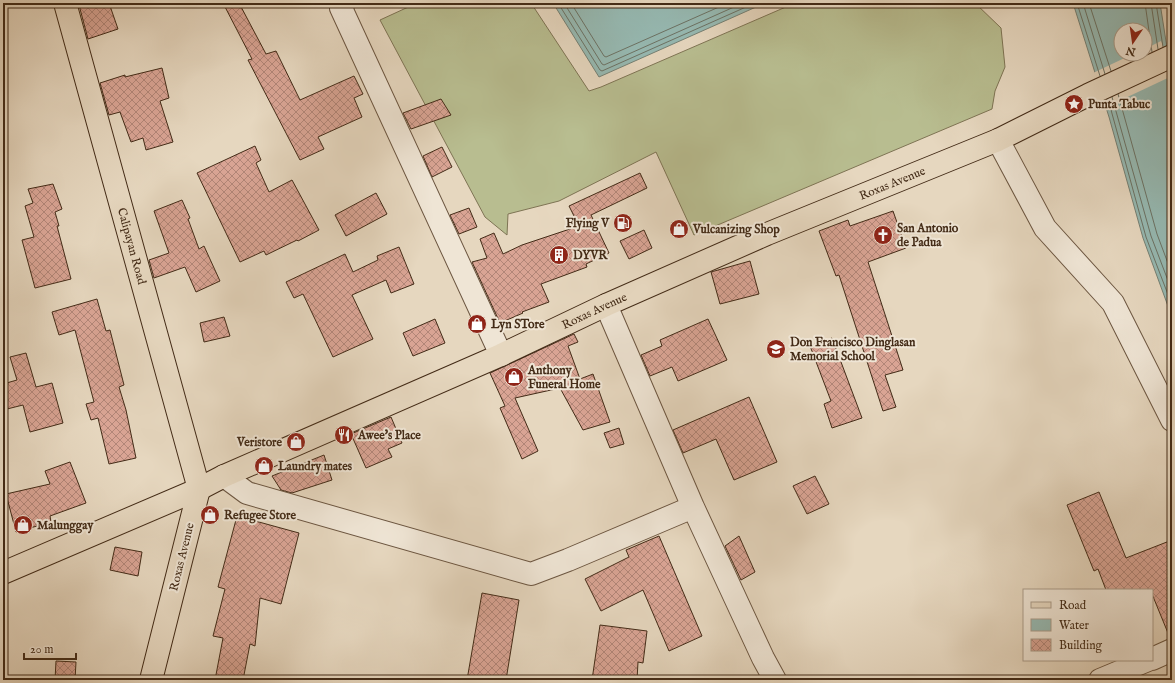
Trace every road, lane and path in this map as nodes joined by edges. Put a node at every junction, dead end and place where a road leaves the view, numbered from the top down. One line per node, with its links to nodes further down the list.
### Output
1 (65, 3): 9 (main road, Calipayan Road)
2 (344, 3): 6 (street)
3 (1170, 57): 4 (main road, Roxas Avenue)
4 (998, 140): 5 (main road, Roxas Avenue); 7 (street)
5 (606, 305): 6 (main road, Roxas Avenue); 10 (street)
6 (501, 354): 8 (main road, Roxas Avenue)
7 (1172, 420)
8 (224, 476): 9 (main road, Roxas Avenue); 10 (street)
9 (199, 489): 11 (main road); 15 (main road, Roxas Avenue)
10 (694, 507): 16 (street)
11 (3, 572)
12 (1172, 650): 13 (street)
13 (1153, 658)
14 (1146, 661): 17 (street)
15 (151, 680)
16 (775, 680)
17 (1100, 680)

